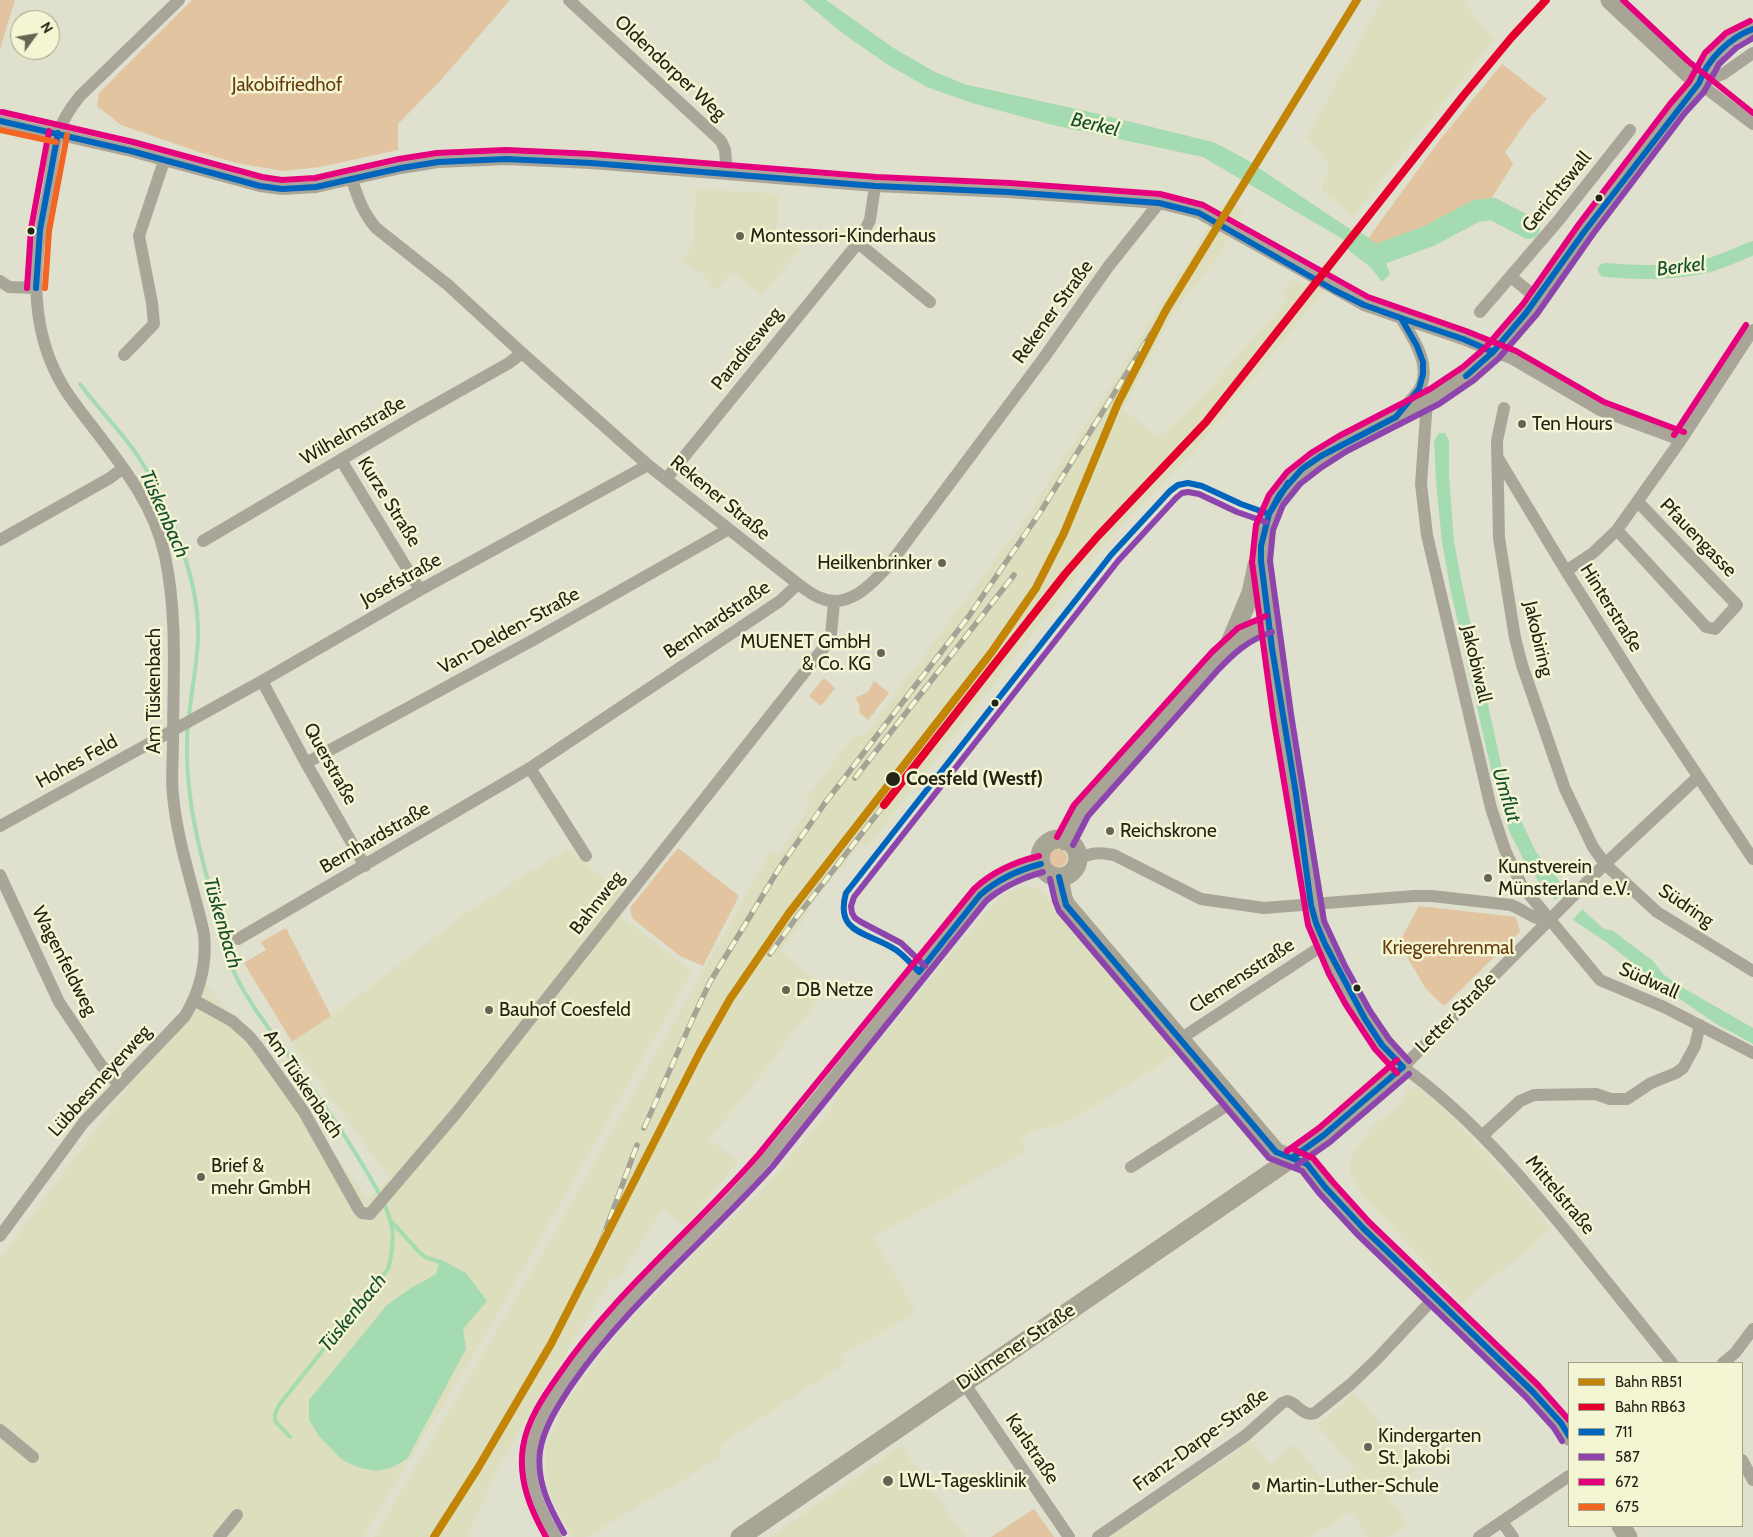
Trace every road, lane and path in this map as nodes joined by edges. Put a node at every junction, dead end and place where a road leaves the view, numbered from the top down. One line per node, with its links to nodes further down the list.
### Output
1 (178, 0): 10 (street, Am Tüskenbach)
2 (569, 0): 12 (street, Oldendorper Weg)
3 (1610, 0): 6 (street)
4 (1753, 29): 6 (street)
5 (1753, 53): 6 (street)
6 (1699, 83): 8 (street); 20 (street)
7 (0, 121): 10 (street)
8 (1753, 124)
9 (1630, 130): 17 (street, Gerichtswall)
10 (58, 133): 11 (street); 19 (street, Am Tüskenbach)
11 (164, 161): 13 (street); 27 (street)
12 (727, 174): 13 (street); 14 (street)
13 (352, 180): 26 (street, Rekener Straße)
14 (875, 186): 15 (street); 16 (street, Paradiesweg)
15 (1159, 203): 23 (street); 46 (street, Rekener Straße)
16 (858, 243): 21 (street); 36 (street, Paradiesweg)
17 (1511, 277): 20 (street); 22 (street, Gerichtswall)
18 (0, 281): 19 (street)
19 (36, 288): 35 (street, Am Tüskenbach)
20 (1537, 298): 25 (street)
21 (930, 302)
22 (1480, 312)
23 (1401, 318): 25 (street); 30 (street)
24 (1753, 330): 31 (street, Pfauengasse)
25 (1493, 352): 28 (street); 31 (street)
26 (522, 353): 33 (street, Wilhelmstraße); 34 (street, Rekener Straße)
27 (124, 355)
28 (1427, 401): 30 (street); 65 (street, Jakobiwall)
29 (1504, 408): 32 (street, Jakobiring)
30 (1396, 417): 42 (street)
31 (1681, 440): 37 (street, Pfauengasse)
32 (1497, 455): 43 (street, Hinterstraße); 60 (street, Jakobiring)
33 (341, 460): 41 (street, Wilhelmstraße); 45 (street, Kurze Straße)
34 (648, 465): 36 (street, Rekener Straße); 45 (street, Josefstraße)
35 (123, 468): 40 (street); 50 (street, Am Tüskenbach)
36 (666, 479): 38 (street, Rekener Straße)
37 (1638, 502): 39 (street, Pfauengasse); 39 (street, Pfauengasse)
38 (728, 529): 44 (street, Rekener Straße); 51 (street, Van-Delden-Straße)
39 (1618, 530): 43 (street, Pfauengasse)
40 (0, 540)
41 (203, 541)
42 (1261, 546): 47 (street); 48 (street)
43 (1566, 571): 53 (street, Hinterstraße)
44 (798, 584): 46 (street, Rekener Straße); 52 (street, Bernhardstraße)
45 (420, 590): 49 (street, Josefstraße)
46 (834, 602): 79 (street, Bahnweg)
47 (1269, 624): 48 (street); 64 (street)
48 (1229, 646): 55 (street)
49 (262, 680): 50 (street, Josefstraße); 51 (street, Querstraße)
50 (175, 728): 54 (street, Hohes Feld); 69 (street, Am Tüskenbach)
51 (306, 762): 61 (street, Querstraße)
52 (530, 768): 56 (street); 61 (street, Bernhardstraße)
53 (1698, 777): 57 (street, Hinterstraße); 60 (street, Letter Straße)
54 (0, 826)
55 (1065, 841): 58 (street); 59 (street)
56 (586, 856)
57 (1753, 859)
58 (1077, 861): 63 (street); 64 (street)
59 (1041, 864): 63 (street); 95 (street)
60 (1605, 864): 65 (street, Letter Straße); 68 (street, Südring)
61 (365, 866): 66 (street, Bernhardstraße)
62 (0, 875): 74 (street, Wagenfeldweg)
63 (1059, 877): 71 (street)
64 (1311, 905): 65 (street); 67 (street)
65 (1550, 920): 70 (street, Südwall); 73 (street, Letter Straße)
66 (238, 939)
67 (1325, 944): 71 (street, Clemensstraße); 73 (street)
68 (1753, 971)
69 (194, 1000): 74 (street, Lübbesmeyerweg); 79 (street, Am Tüskenbach)
70 (1700, 1025): 72 (street, Südwall); 76 (street)
71 (1180, 1040): 75 (street)
72 (1753, 1053)
73 (1403, 1067): 76 (street, Mittelstraße); 77 (street, Letter Straße)
74 (118, 1084): 80 (street, Lübbesmeyerweg)
75 (1234, 1101): 77 (street); 78 (street)
76 (1482, 1136): 83 (street, Mittelstraße)
77 (1292, 1158): 81 (street); 85 (street, Dülmener Straße)
78 (1131, 1167)
79 (369, 1213)
80 (0, 1236)
81 (1434, 1298): 87 (street); 98 (street, Franz-Darpe-Straße)
82 (1753, 1329): 84 (street)
83 (1671, 1362)
84 (1724, 1362)
85 (964, 1383): 96 (street, Dülmener Straße); 97 (street, Karlstraße)
86 (0, 1430): 88 (street)
87 (1568, 1434)
88 (33, 1457)
89 (1743, 1462): 91 (street)
90 (1568, 1477): 93 (street)
91 (1753, 1480)
92 (237, 1515): 94 (street)
93 (1502, 1522): 99 (street); 100 (street)
94 (219, 1537)
95 (556, 1537)
96 (740, 1537)
97 (1069, 1537)
98 (1098, 1537)
99 (1479, 1537)
100 (1513, 1537)

